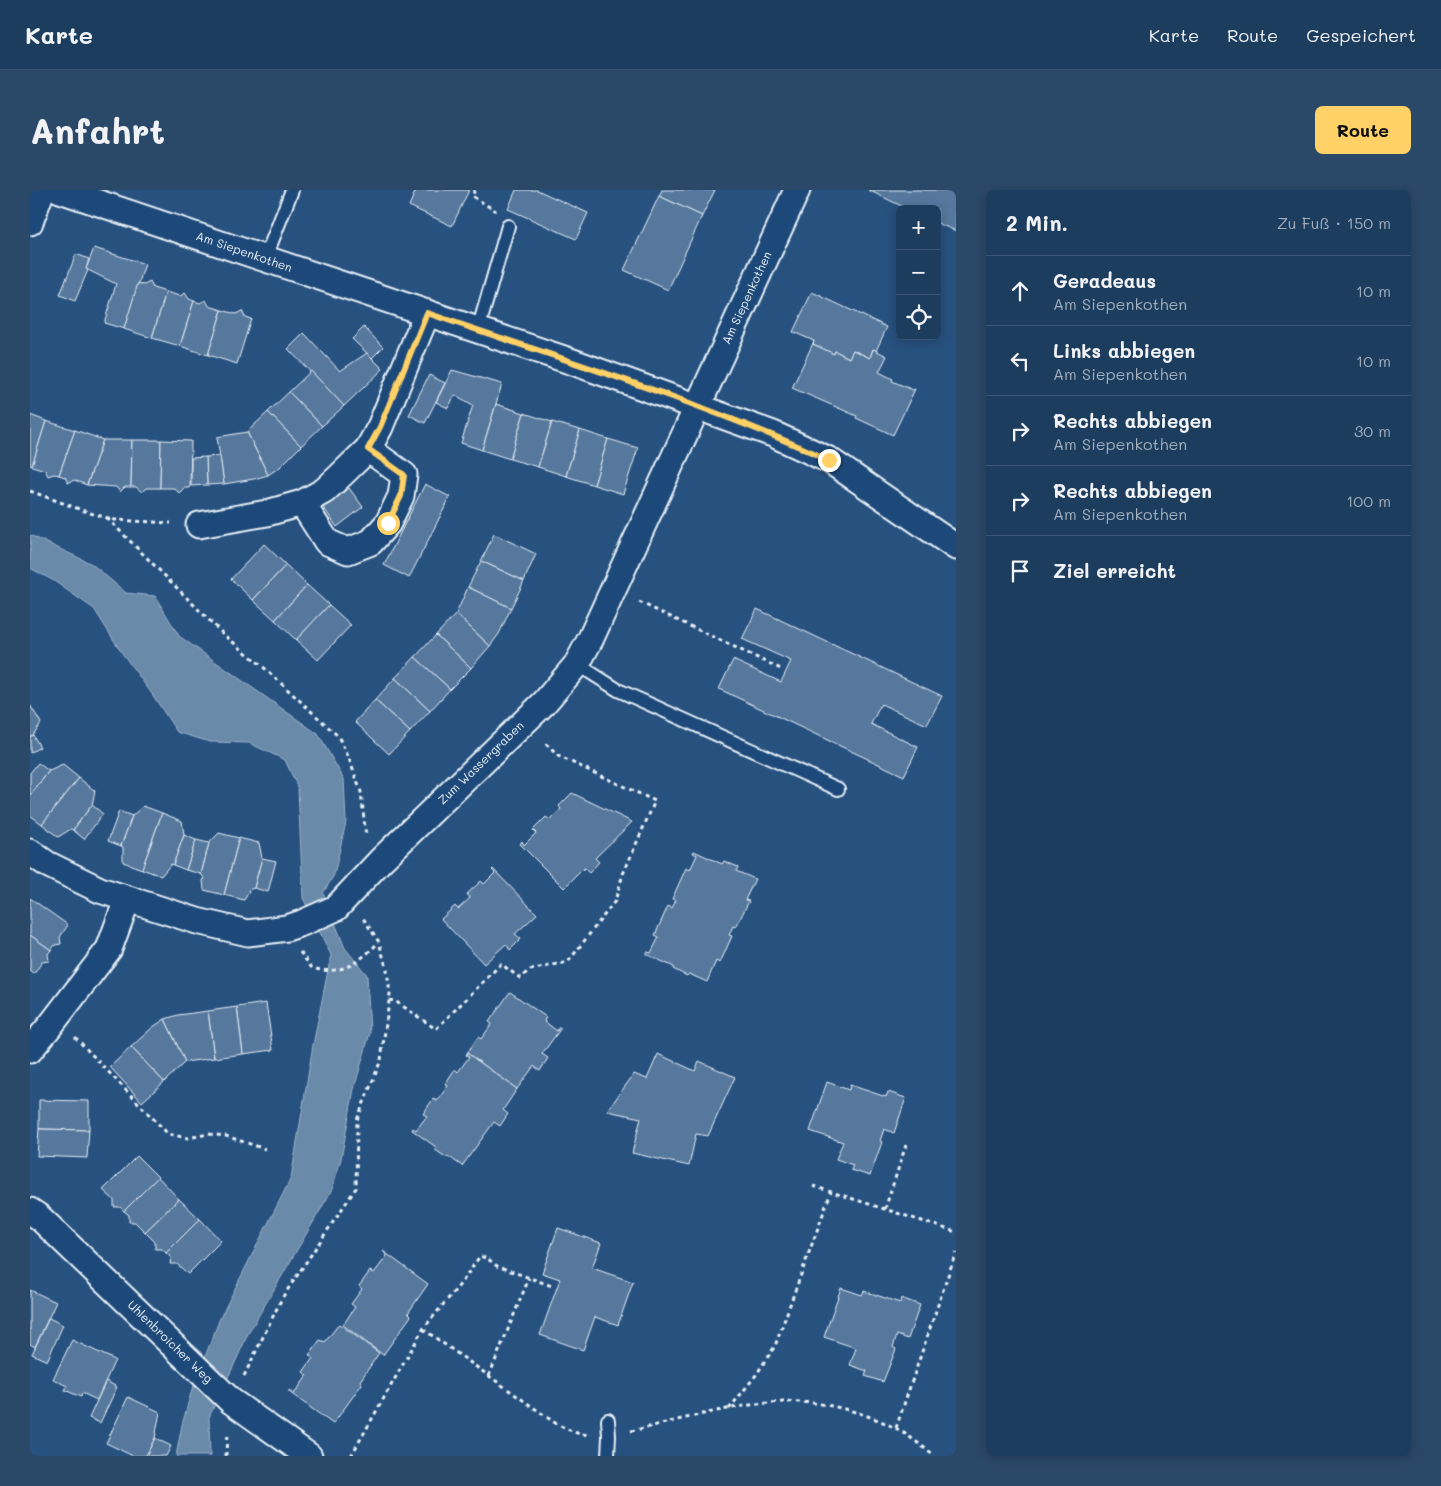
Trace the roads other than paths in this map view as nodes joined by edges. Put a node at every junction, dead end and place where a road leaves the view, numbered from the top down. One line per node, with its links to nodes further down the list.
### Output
1 (42, 190): 5 (street)
2 (60, 190): 7 (street, Am Siepenkothen)
3 (292, 190): 7 (lane)
4 (797, 190): 10 (street, Am Siepenkothen)
5 (30, 222)
6 (508, 226): 9 (lane)
7 (265, 259): 8 (street, Am Siepenkothen)
8 (427, 313): 9 (street, Am Siepenkothen); 11 (street)
9 (478, 330): 10 (street, Am Siepenkothen)
10 (697, 406): 14 (street, Am Siepenkothen); 15 (street, Zum Wassergraben)
11 (368, 449): 12 (street); 12 (street)
12 (302, 503): 13 (street)
13 (199, 524)
14 (956, 547)
15 (577, 664): 16 (lane); 18 (street, Zum Wassergraben)
16 (838, 789)
17 (30, 852): 18 (street, Zum Wassergraben)
18 (127, 900): 19 (street)
19 (30, 1050)
20 (33, 1211): 22 (street, Uhlenbroicher Weg)
21 (608, 1420): 23 (lane)
22 (309, 1456)
23 (608, 1456)

